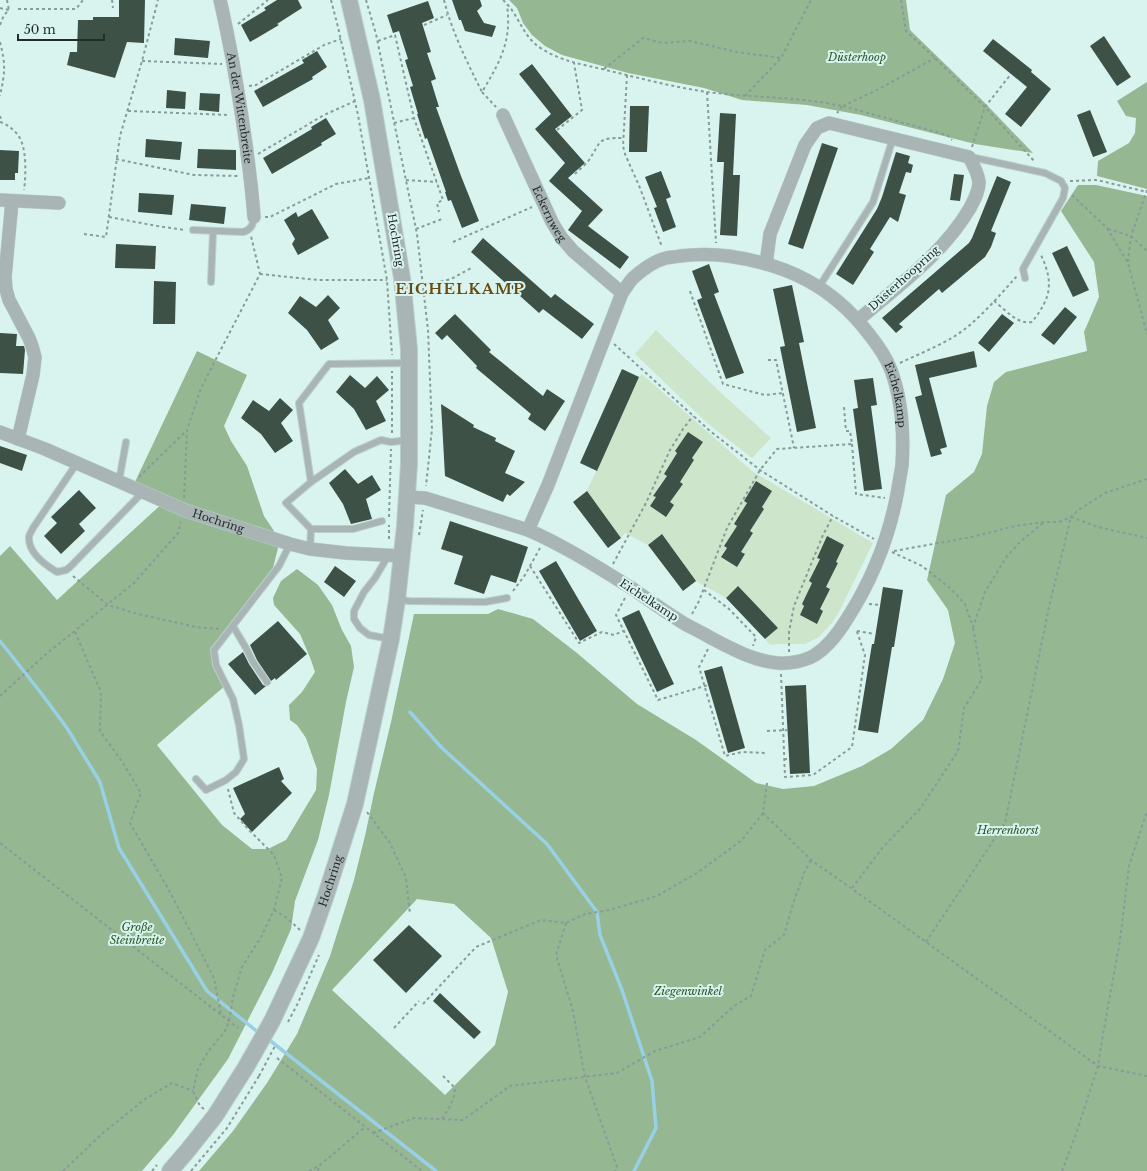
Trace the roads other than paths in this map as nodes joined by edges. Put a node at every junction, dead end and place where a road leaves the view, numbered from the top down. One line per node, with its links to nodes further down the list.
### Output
1 (220, 0): 8 (street, An der Wittenbreite)
2 (349, 0): 17 (street, Hochring)
3 (503, 115): 15 (street, Eckernweg)
4 (893, 138): 5 (street); 11 (street); 14 (lane)
5 (969, 157): 12 (lane); 16 (street, Düsterhoopring)
6 (11, 201): 7 (street); 19 (street)
7 (59, 202)
8 (252, 223): 10 (lane)
9 (193, 230): 10 (lane)
10 (214, 232): 13 (lane)
11 (766, 264): 14 (street, Eichelkamp); 15 (street, Eichelkamp)
12 (1025, 278)
13 (211, 282)
14 (819, 287): 16 (street, Eichelkamp)
15 (622, 293): 29 (street, Eichelkamp)
16 (858, 320): 29 (street, Eichelkamp)
17 (409, 363): 20 (street, Hochring); 23 (lane)
18 (0, 432): 19 (street, Hochring)
19 (18, 439): 22 (street, Hochring)
20 (409, 440): 23 (lane); 26 (street, Hochring)
21 (126, 442): 24 (lane)
22 (77, 463): 24 (street, Hochring); 25 (lane)
23 (310, 482): 28 (lane)
24 (124, 484): 25 (street, Hochring)
25 (143, 492): 30 (street, Hochring)
26 (407, 497): 29 (street, Eichelkamp); 32 (street, Hochring)
27 (382, 521): 28 (lane)
28 (311, 529): 31 (lane)
29 (528, 530)
30 (290, 544): 31 (street, Hochring); 35 (lane)
31 (310, 549): 32 (street, Hochring)
32 (395, 555): 34 (street, Hochring); 36 (lane)
33 (507, 598): 34 (lane)
34 (397, 600): 36 (street, Hochring)
35 (231, 628): 37 (lane); 38 (lane)
36 (391, 639): 39 (street, Hochring, bridge)
37 (267, 682)
38 (196, 778)
39 (170, 1171)

